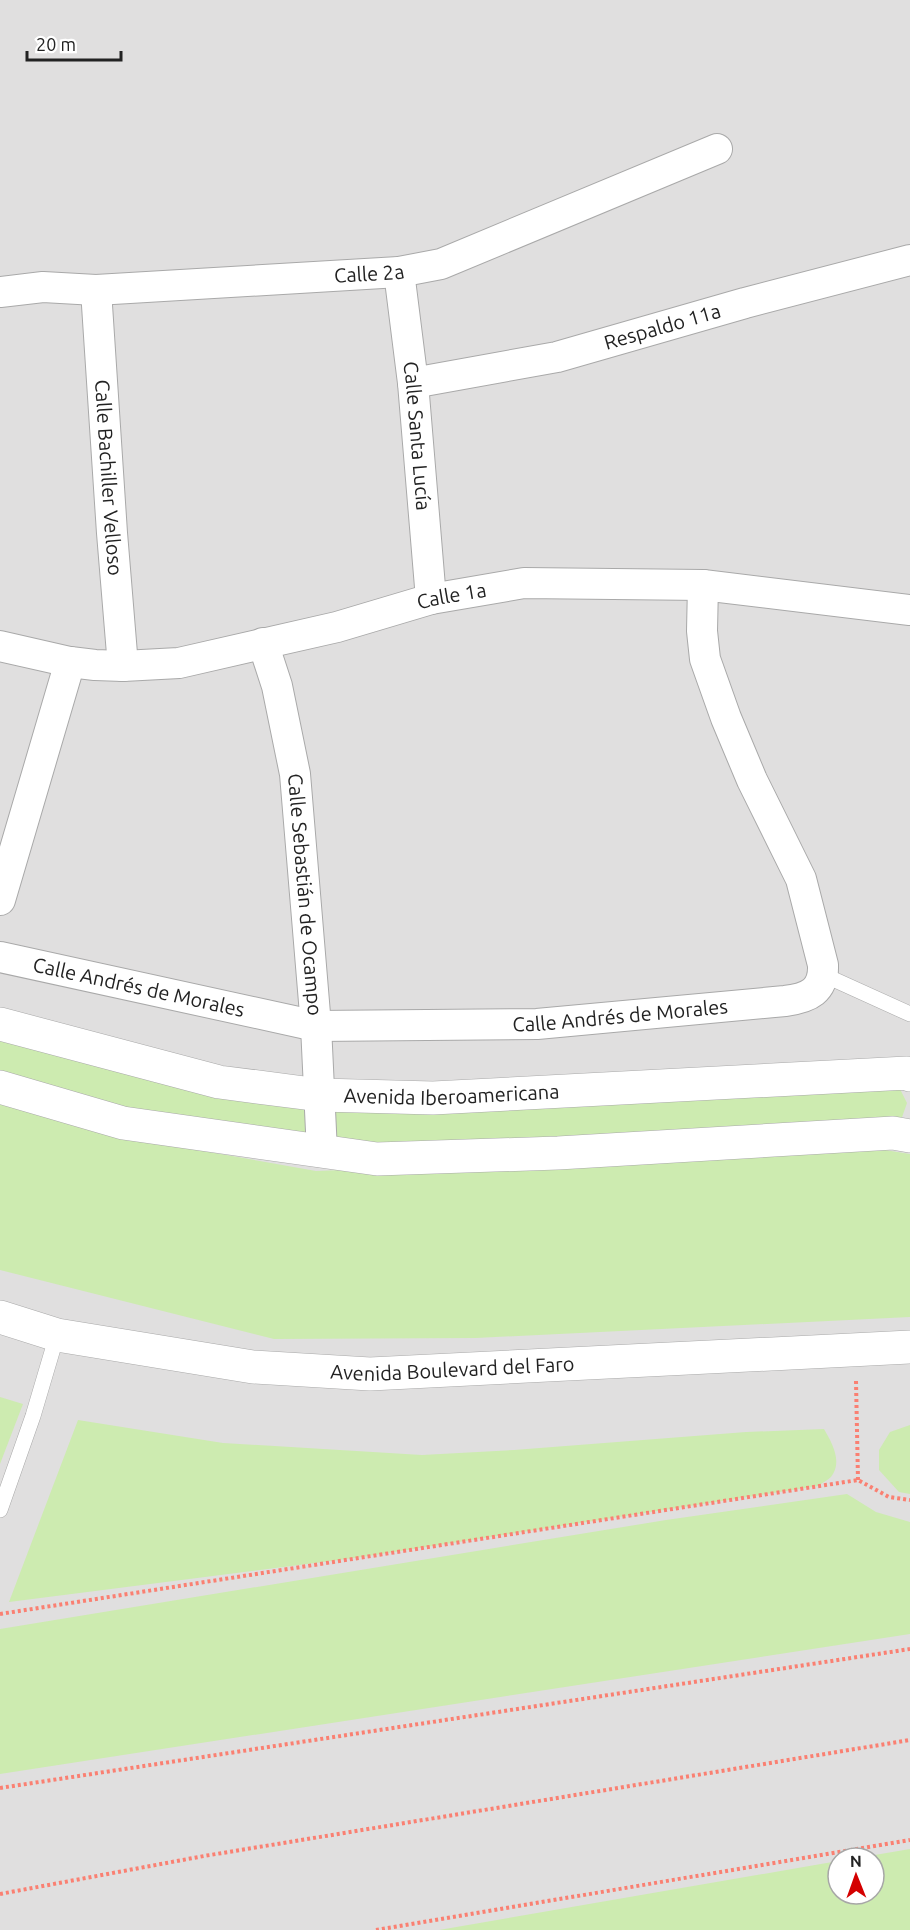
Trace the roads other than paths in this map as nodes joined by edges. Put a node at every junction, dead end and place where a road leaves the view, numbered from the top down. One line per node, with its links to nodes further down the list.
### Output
1 (717, 149): 4 (street, Calle 2a)
2 (910, 260): 8 (street, Respaldo 11a)
3 (0, 270): 5 (street)
4 (399, 272): 6 (street, Calle 2a); 8 (street, Calle Santa Lucía)
5 (43, 287): 6 (street, Calle 2a); 7 (street, Calle 2a)
6 (96, 290): 15 (street, Calle Bachiller Velloso)
7 (0, 292)
8 (412, 383): 10 (street, Calle Santa Lucía)
9 (703, 585): 10 (street, Calle 1a); 11 (street, Calle 1a); 18 (street)
10 (431, 599): 12 (street, Calle 1a)
11 (910, 610)
12 (263, 644): 15 (street, Calle 1a); 21 (street, Calle Sebastián de Ocampo)
13 (0, 646): 14 (street, Calle 1a)
14 (70, 662): 15 (street, Calle 1a); 16 (street)
15 (123, 666)
16 (0, 900)
17 (0, 957): 21 (street, Calle Andrés de Morales)
18 (824, 975): 19 (lane); 21 (street, Calle Andrés de Morales)
19 (910, 1014)
20 (0, 1024): 24 (street, Avenida Iberoamericana)
21 (316, 1026): 24 (street, Calle Sebastián de Ocampo)
22 (910, 1075): 24 (street, Avenida Iberoamericana)
23 (0, 1087): 26 (street)
24 (320, 1095): 26 (street, Calle Sebastián de Ocampo)
25 (910, 1136): 26 (street)
26 (322, 1152)
27 (0, 1317): 28 (street, Avenida Boulevard del Faro)
28 (57, 1335): 29 (street, Avenida Boulevard del Faro); 30 (lane)
29 (910, 1347)
30 (0, 1510)

